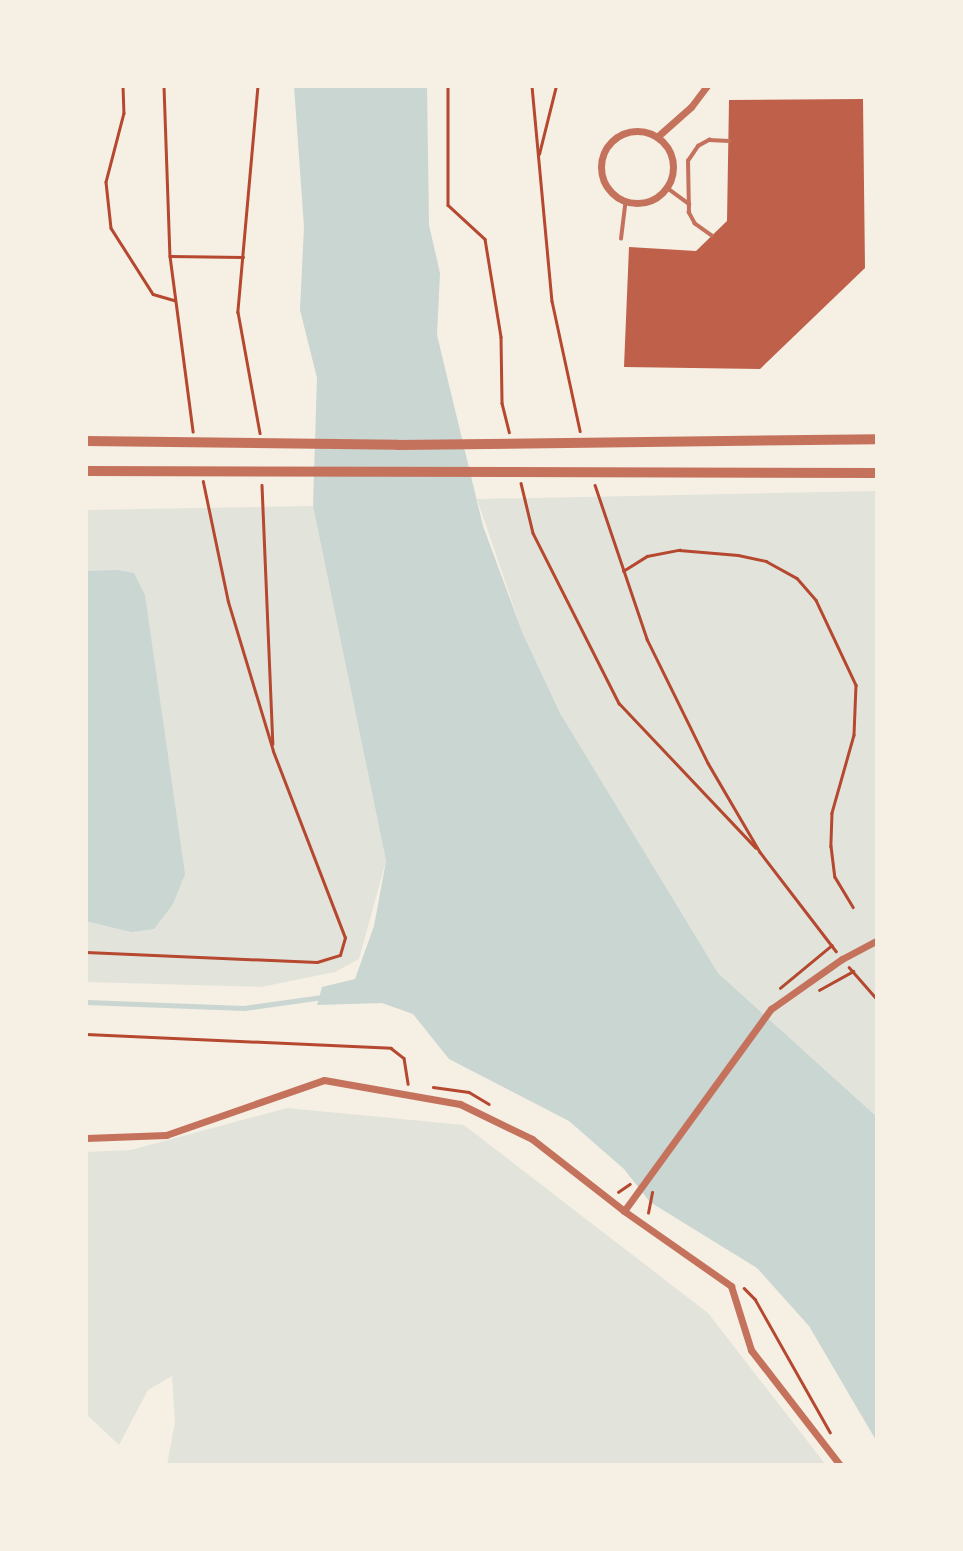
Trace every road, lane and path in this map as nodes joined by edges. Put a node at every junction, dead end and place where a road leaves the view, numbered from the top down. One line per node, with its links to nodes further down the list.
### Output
1 (123, 86): 18 (path)
2 (164, 86): 16 (path)
3 (258, 86): 17 (path)
4 (448, 86): 23 (path)
5 (532, 86): 10 (path)
6 (556, 86): 10 (path)
7 (707, 86): 8 (street)
8 (657, 137): 11 (street); 12 (street)
9 (729, 141): 13 (lane)
10 (538, 155): 19 (path)
11 (666, 187): 12 (street); 13 (lane)
12 (626, 201): 15 (lane)
13 (689, 204): 14 (lane)
14 (712, 236)
15 (621, 239)
16 (170, 256): 17 (path); 18 (path)
17 (243, 257): 22 (path)
18 (175, 301): 24 (path)
19 (581, 434)
20 (877, 439): 24 (street)
21 (86, 441): 24 (street)
22 (260, 442)
23 (512, 442)
24 (190, 443)
25 (201, 470): 32 (path)
26 (86, 471): 28 (street)
27 (592, 473): 31 (path)
28 (877, 473)
29 (521, 481): 33 (path)
30 (262, 482): 32 (path)
31 (623, 571): 33 (path); 34 (path)
32 (273, 751): 37 (path)
33 (760, 852): 36 (path)
34 (853, 907)
35 (877, 940): 38 (street)
36 (832, 946): 38 (path); 39 (path)
37 (86, 952)
38 (842, 959): 40 (path); 44 (street)
39 (770, 996)
40 (877, 999)
41 (86, 1034): 42 (path)
42 (409, 1094): 43 (street); 44 (street)
43 (86, 1138)
44 (624, 1211): 49 (street)
45 (648, 1213): 46 (path)
46 (659, 1221)
47 (740, 1284): 48 (path)
48 (835, 1441)
49 (840, 1465)

